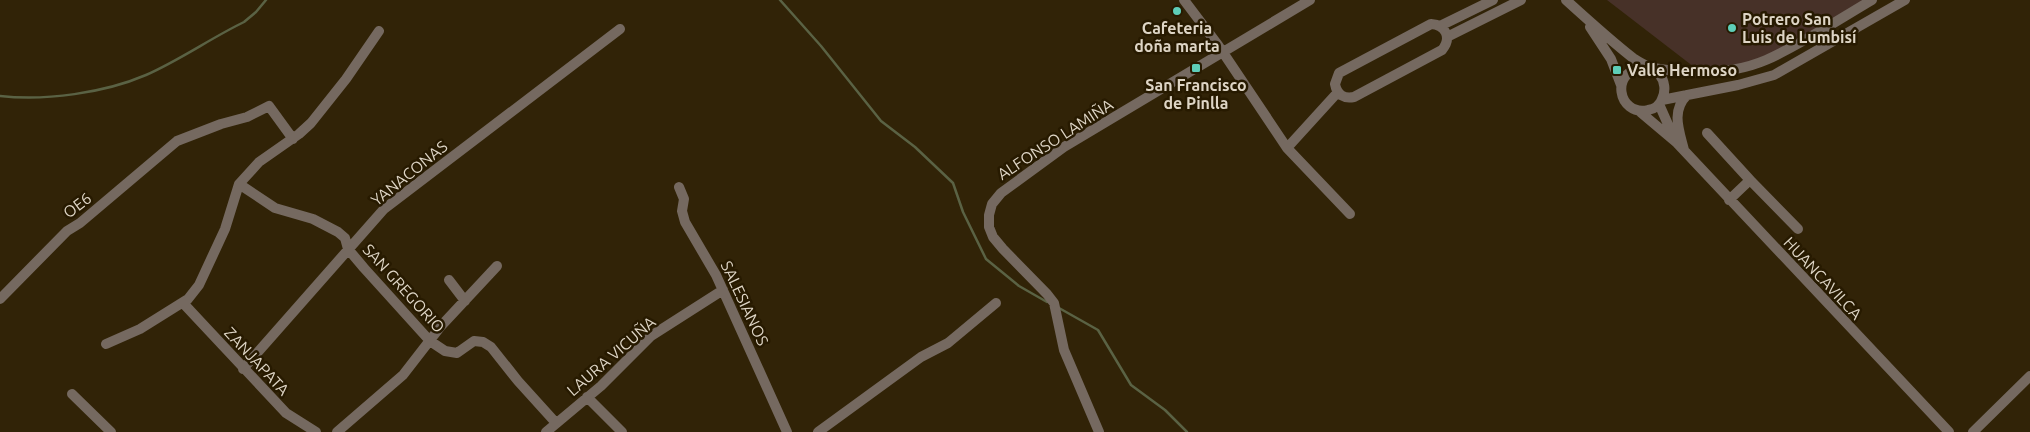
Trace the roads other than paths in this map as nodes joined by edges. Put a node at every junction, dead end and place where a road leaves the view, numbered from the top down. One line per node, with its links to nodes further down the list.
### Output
1 (1184, 0): 12 (street)
2 (1310, 0): 12 (street, ALFONSO LAMIÑA)
3 (1493, 0): 8 (street)
4 (1521, 0): 11 (street)
5 (1566, 0): 13 (street); 14 (street)
6 (1872, 0): 13 (street)
7 (1905, 0): 16 (street)
8 (1440, 26): 11 (street); 15 (street)
9 (620, 29): 30 (street, YANACONAS)
10 (379, 31): 20 (street)
11 (1447, 37): 15 (street)
12 (1222, 52): 22 (street); 52 (street, ALFONSO LAMIÑA)
13 (1648, 68): 14 (street); 17 (street)
14 (1621, 85): 18 (street)
15 (1338, 92): 22 (street)
16 (1687, 95): 17 (street); 23 (street)
17 (1661, 102): 18 (street); 21 (street, HUANCAVILCA)
18 (1639, 111): 21 (street, HUANCAVILCA)
19 (1707, 133): 24 (street)
20 (293, 139): 25 (street); 34 (street, OE6)
21 (1677, 143): 23 (street, HUANCAVILCA)
22 (1287, 148): 28 (street)
23 (1685, 153): 27 (street, HUANCAVILCA)
24 (1750, 180): 27 (street); 29 (street)
25 (239, 184): 30 (street, SAN GREGORIO); 36 (street)
26 (679, 188): 33 (street, SALESIANOS)
27 (1729, 200): 53 (street, HUANCAVILCA)
28 (1350, 214)
29 (1798, 229)
30 (348, 249): 38 (street, SAN GREGORIO); 40 (street, YANACONAS)
31 (497, 266): 35 (street)
32 (449, 280): 35 (street)
33 (723, 290): 43 (street, LAURA VICUÑA); 50 (street, SALESIANOS)
34 (0, 299)
35 (465, 301): 38 (street)
36 (183, 303): 39 (street); 40 (street, ZANJAPATA)
37 (996, 303): 51 (street)
38 (430, 341): 44 (street, SAN GREGORIO); 47 (street)
39 (106, 344)
40 (243, 368): 45 (street, ZANJAPATA)
41 (2030, 376): 54 (street)
42 (72, 394): 46 (street)
43 (587, 397): 44 (street, LAURA VICUÑA); 49 (street)
44 (556, 423): 48 (street, LAURA VICUÑA)
45 (312, 431)
46 (110, 432)
47 (337, 432)
48 (546, 432)
49 (622, 432)
50 (787, 432)
51 (818, 432)
52 (1099, 432)
53 (1949, 432)
54 (1973, 432)

